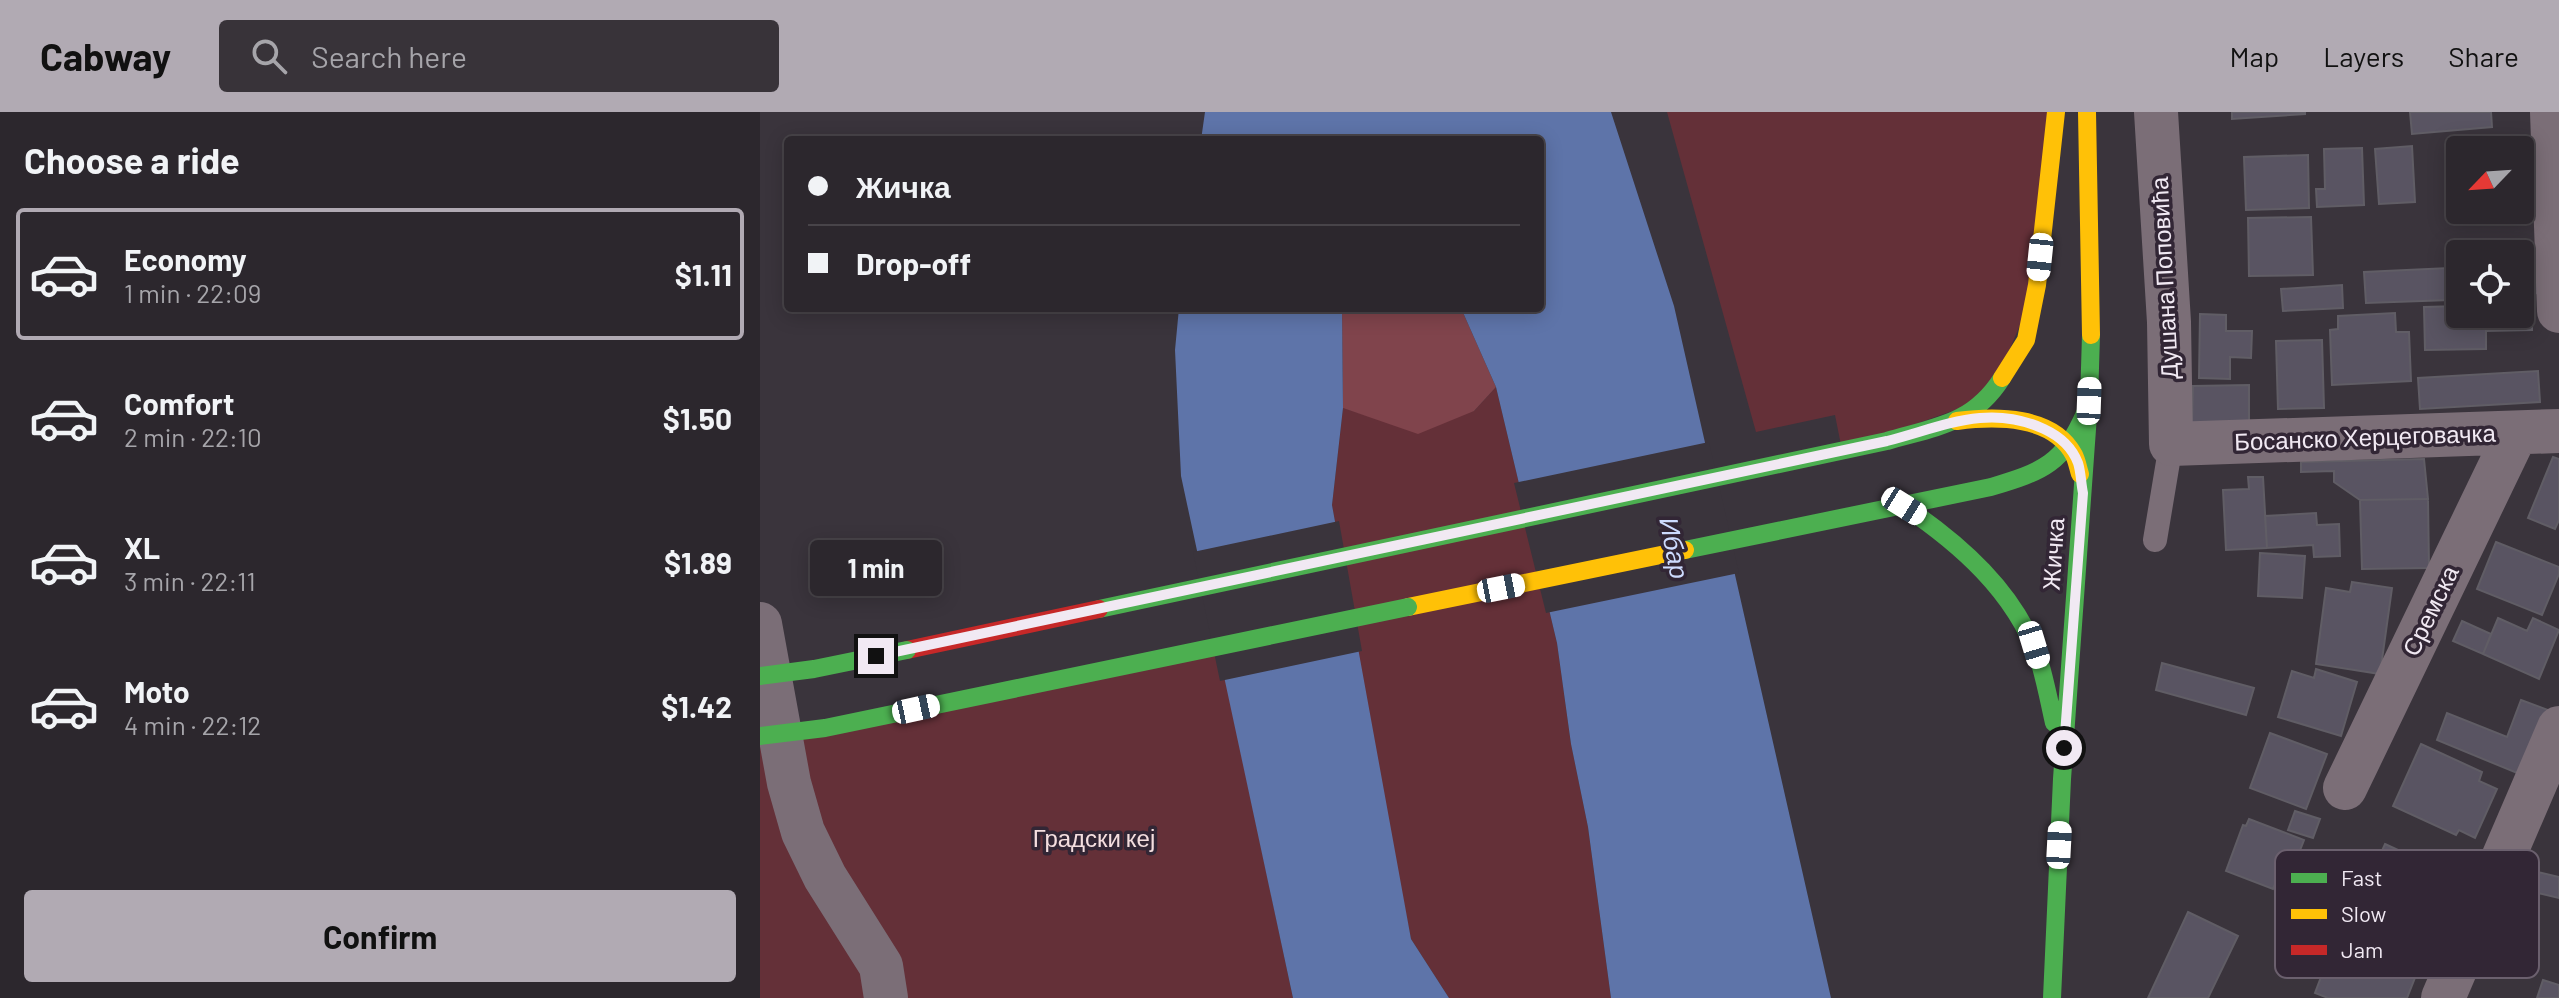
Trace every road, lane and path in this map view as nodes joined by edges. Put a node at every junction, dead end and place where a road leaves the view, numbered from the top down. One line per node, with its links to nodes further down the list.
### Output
1 (2056, 112): 7 (main road)
2 (2087, 112): 6 (main road)
3 (2156, 112): 10 (street, Душана Поповића)
4 (2552, 112): 5 (street)
5 (2559, 311)
6 (2089, 401): 11 (main road); 12 (main road, Жичка)
7 (1957, 421): 11 (main road); 16 (main road, bridge)
8 (2559, 431): 9 (street, Босанско Херцеговачка)
9 (2516, 433): 10 (street, Босанско Херцеговачка); 20 (street, Сремска)
10 (2171, 444): 14 (lane)
11 (2069, 446): 12 (main road); 13 (main road)
12 (2083, 493): 19 (main road, Жичка)
13 (1904, 506): 18 (main road, bridge); 19 (main road)
14 (2155, 540)
15 (760, 624): 23 (street)
16 (760, 676)
17 (2559, 728): 21 (street)
18 (760, 736)
19 (2062, 779): 24 (main road, Жичка)
20 (2345, 788)
21 (2507, 850)
22 (2452, 978): 25 (street)
23 (886, 998)
24 (2052, 998)
25 (2443, 998)

